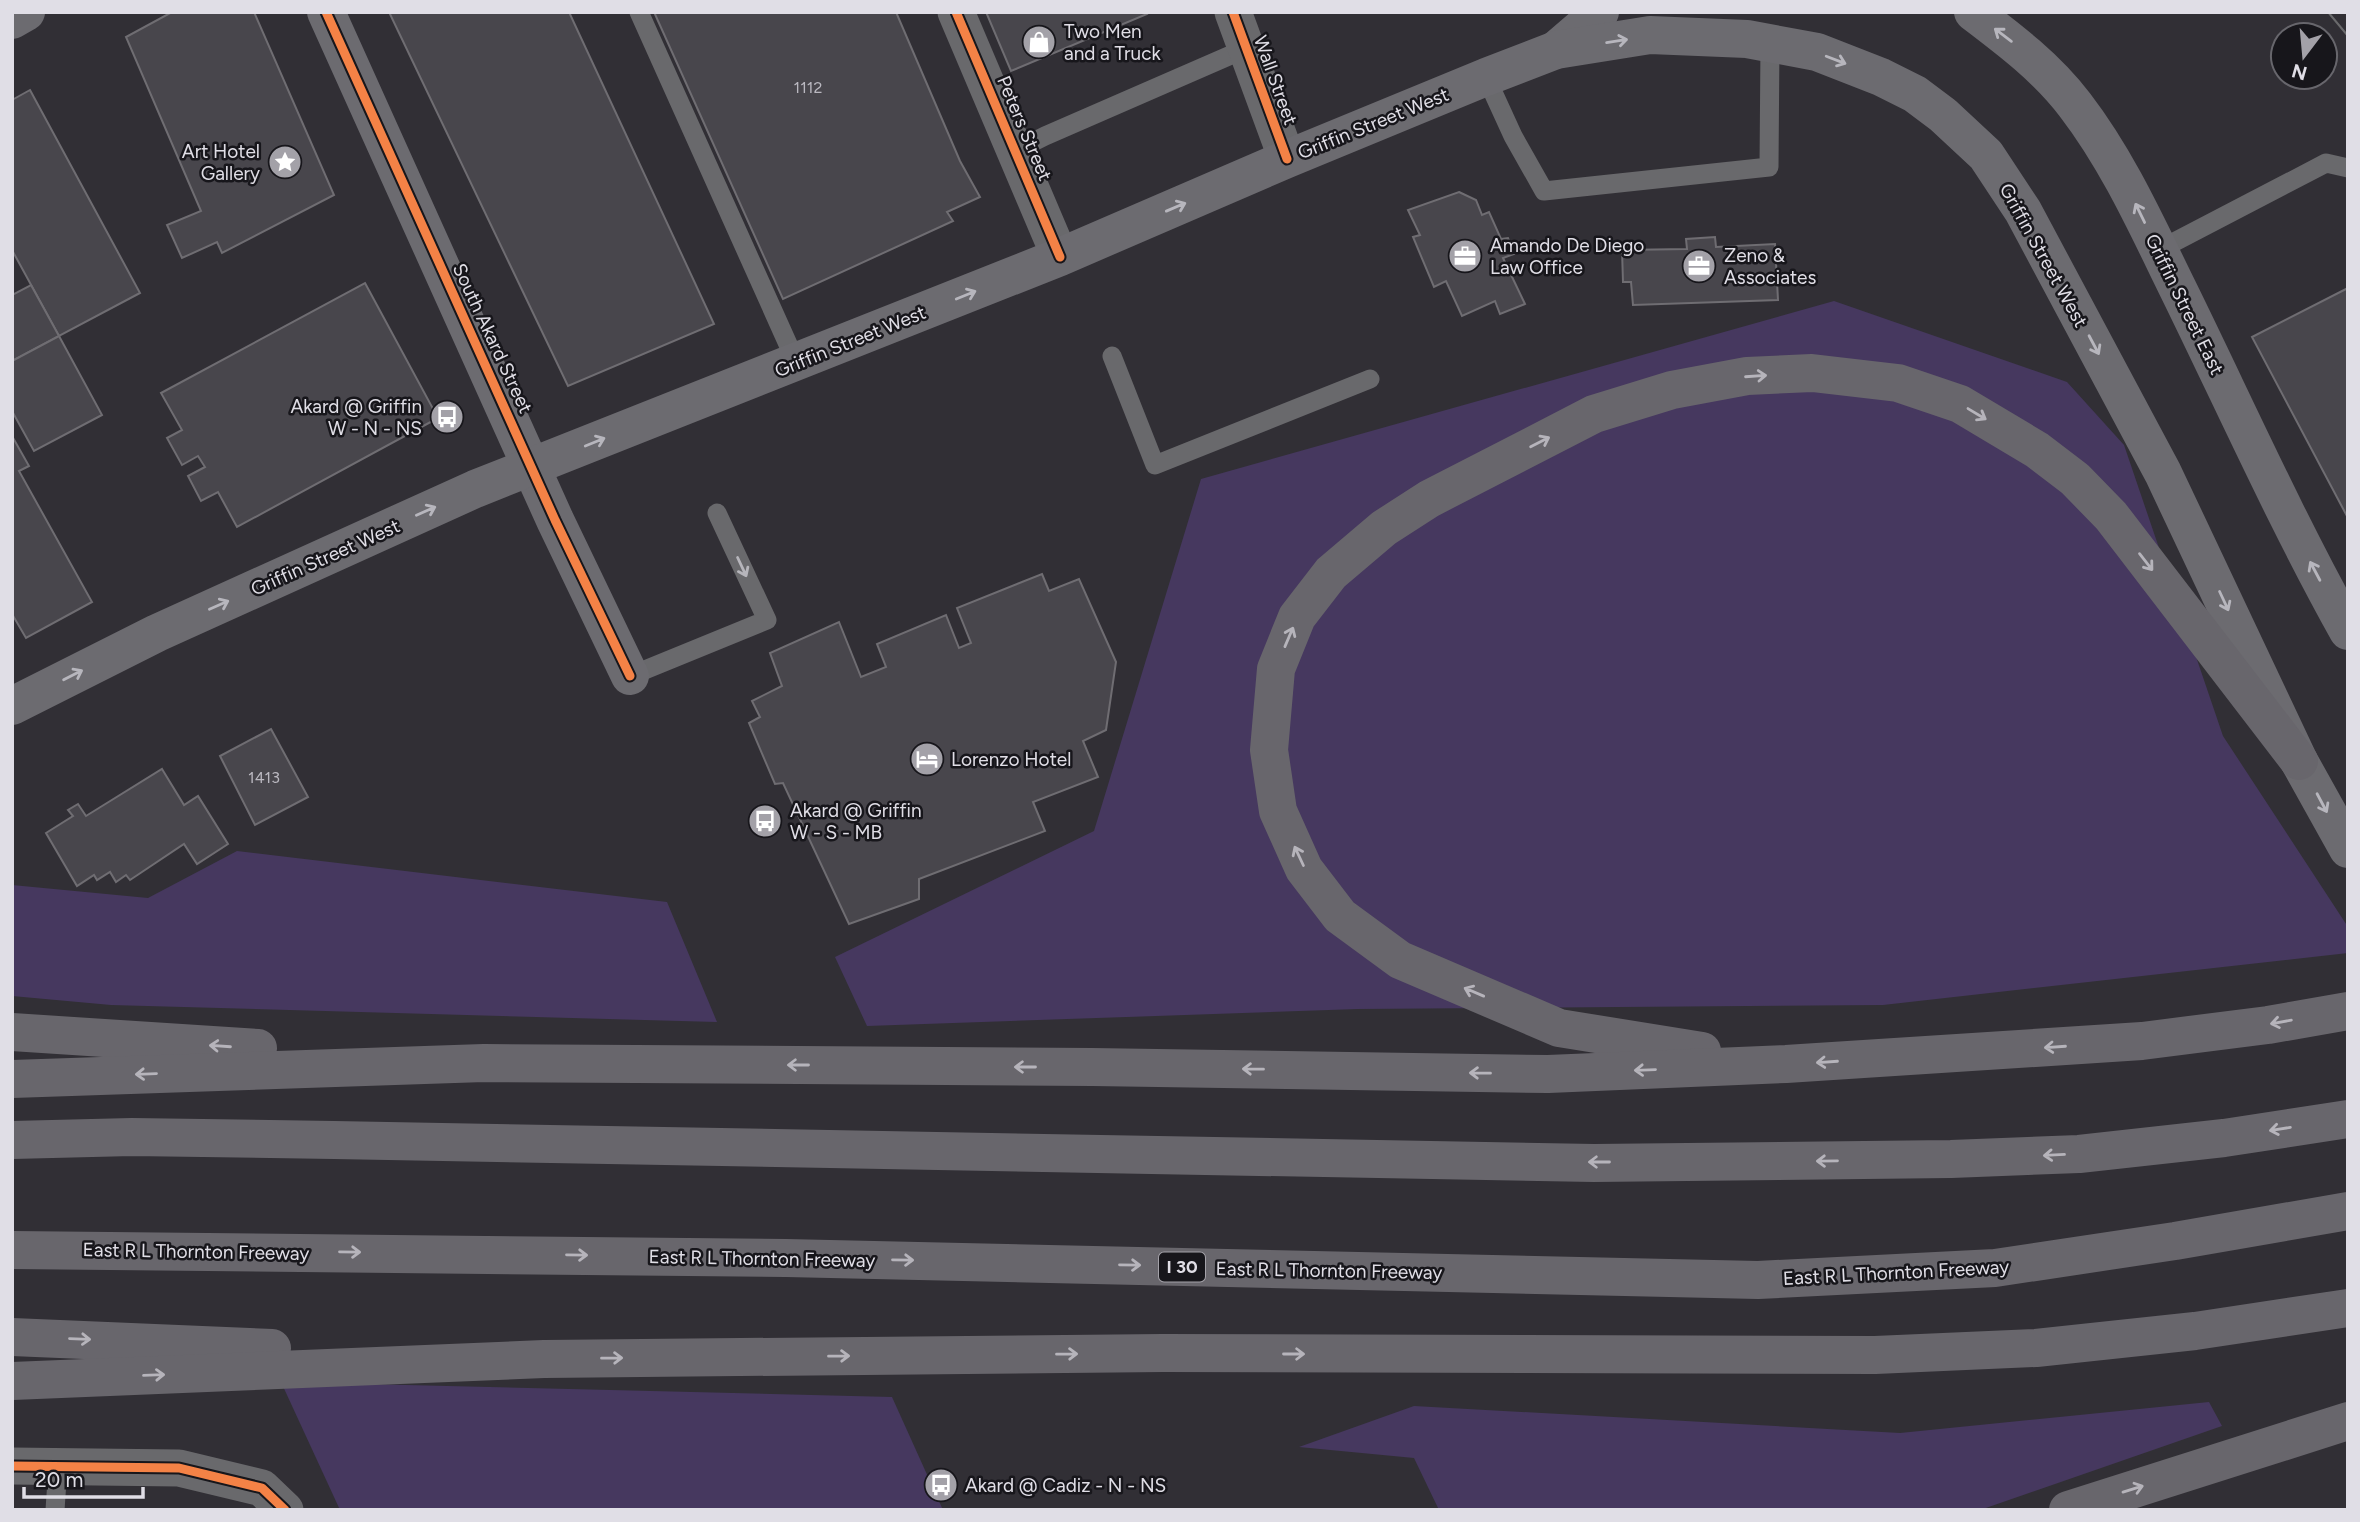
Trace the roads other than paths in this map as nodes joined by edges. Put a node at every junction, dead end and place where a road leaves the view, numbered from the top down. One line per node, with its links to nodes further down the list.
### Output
1 (26, 12): 9 (main road)
2 (326, 12): 22 (main road, South Akard Street)
3 (639, 12): 20 (lane)
4 (956, 12): 14 (street, Peters Street)
5 (1233, 12): 11 (street, Wall Street)
6 (1600, 12): 12 (main road)
7 (1702, 12): 10 (main road)
8 (1973, 12): 17 (main road, Griffin Street East, one-way to 8)
9 (12, 20)
10 (1759, 41): 12 (main road, Griffin Street West, one-way to 10); 13 (lane); 27 (main road, Griffin Street West, one-way to 27)
11 (1247, 48): 14 (lane); 15 (street, Wall Street)
12 (1556, 50): 13 (main road, Griffin Street West)
13 (1486, 77): 15 (main road, Griffin Street West)
14 (1015, 151): 18 (street, Peters Street)
15 (1287, 159): 18 (main road, Griffin Street West, one-way to 15)
16 (2348, 169): 17 (lane)
17 (2158, 250): 24 (main road, Griffin Street East, one-way to 17)
18 (1060, 257): 20 (main road, Griffin Street West, one-way to 18)
19 (1112, 356): 21 (lane)
20 (796, 362): 22 (main road, Griffin Street West, one-way to 20)
21 (1370, 379)
22 (532, 467): 25 (main road, South Akard Street); 26 (main road, Griffin Street West, one-way to 22)
23 (717, 513): 25 (lane, one-way to 25)
24 (2348, 631)
25 (630, 676)
26 (12, 706)
27 (2299, 761): 28 (main road, Griffin Street West, one-way to 28); 32 (highway, one-way to 27)
28 (2347, 845)
29 (2348, 1010): 32 (highway, one-way to 32)
30 (12, 1032): 31 (highway, one-way to 30)
31 (484, 1063): 32 (highway, one-way to 31); 33 (highway, one-way to 33)
32 (1787, 1064)
33 (12, 1079)
34 (2348, 1119): 35 (highway, one-way to 35)
35 (12, 1140)
36 (2348, 1211): 37 (highway, East R L Thornton Freeway / I 30, one-way to 36)
37 (12, 1250)
38 (2348, 1308): 40 (highway, one-way to 38)
39 (12, 1336): 40 (highway, one-way to 40)
40 (544, 1359): 41 (highway, one-way to 40)
41 (12, 1381)
42 (2348, 1421): 47 (highway, one-way to 42)
43 (12, 1466): 44 (street)
44 (58, 1466): 45 (lane); 46 (street)
45 (55, 1510)
46 (285, 1510)
47 (2068, 1510)

